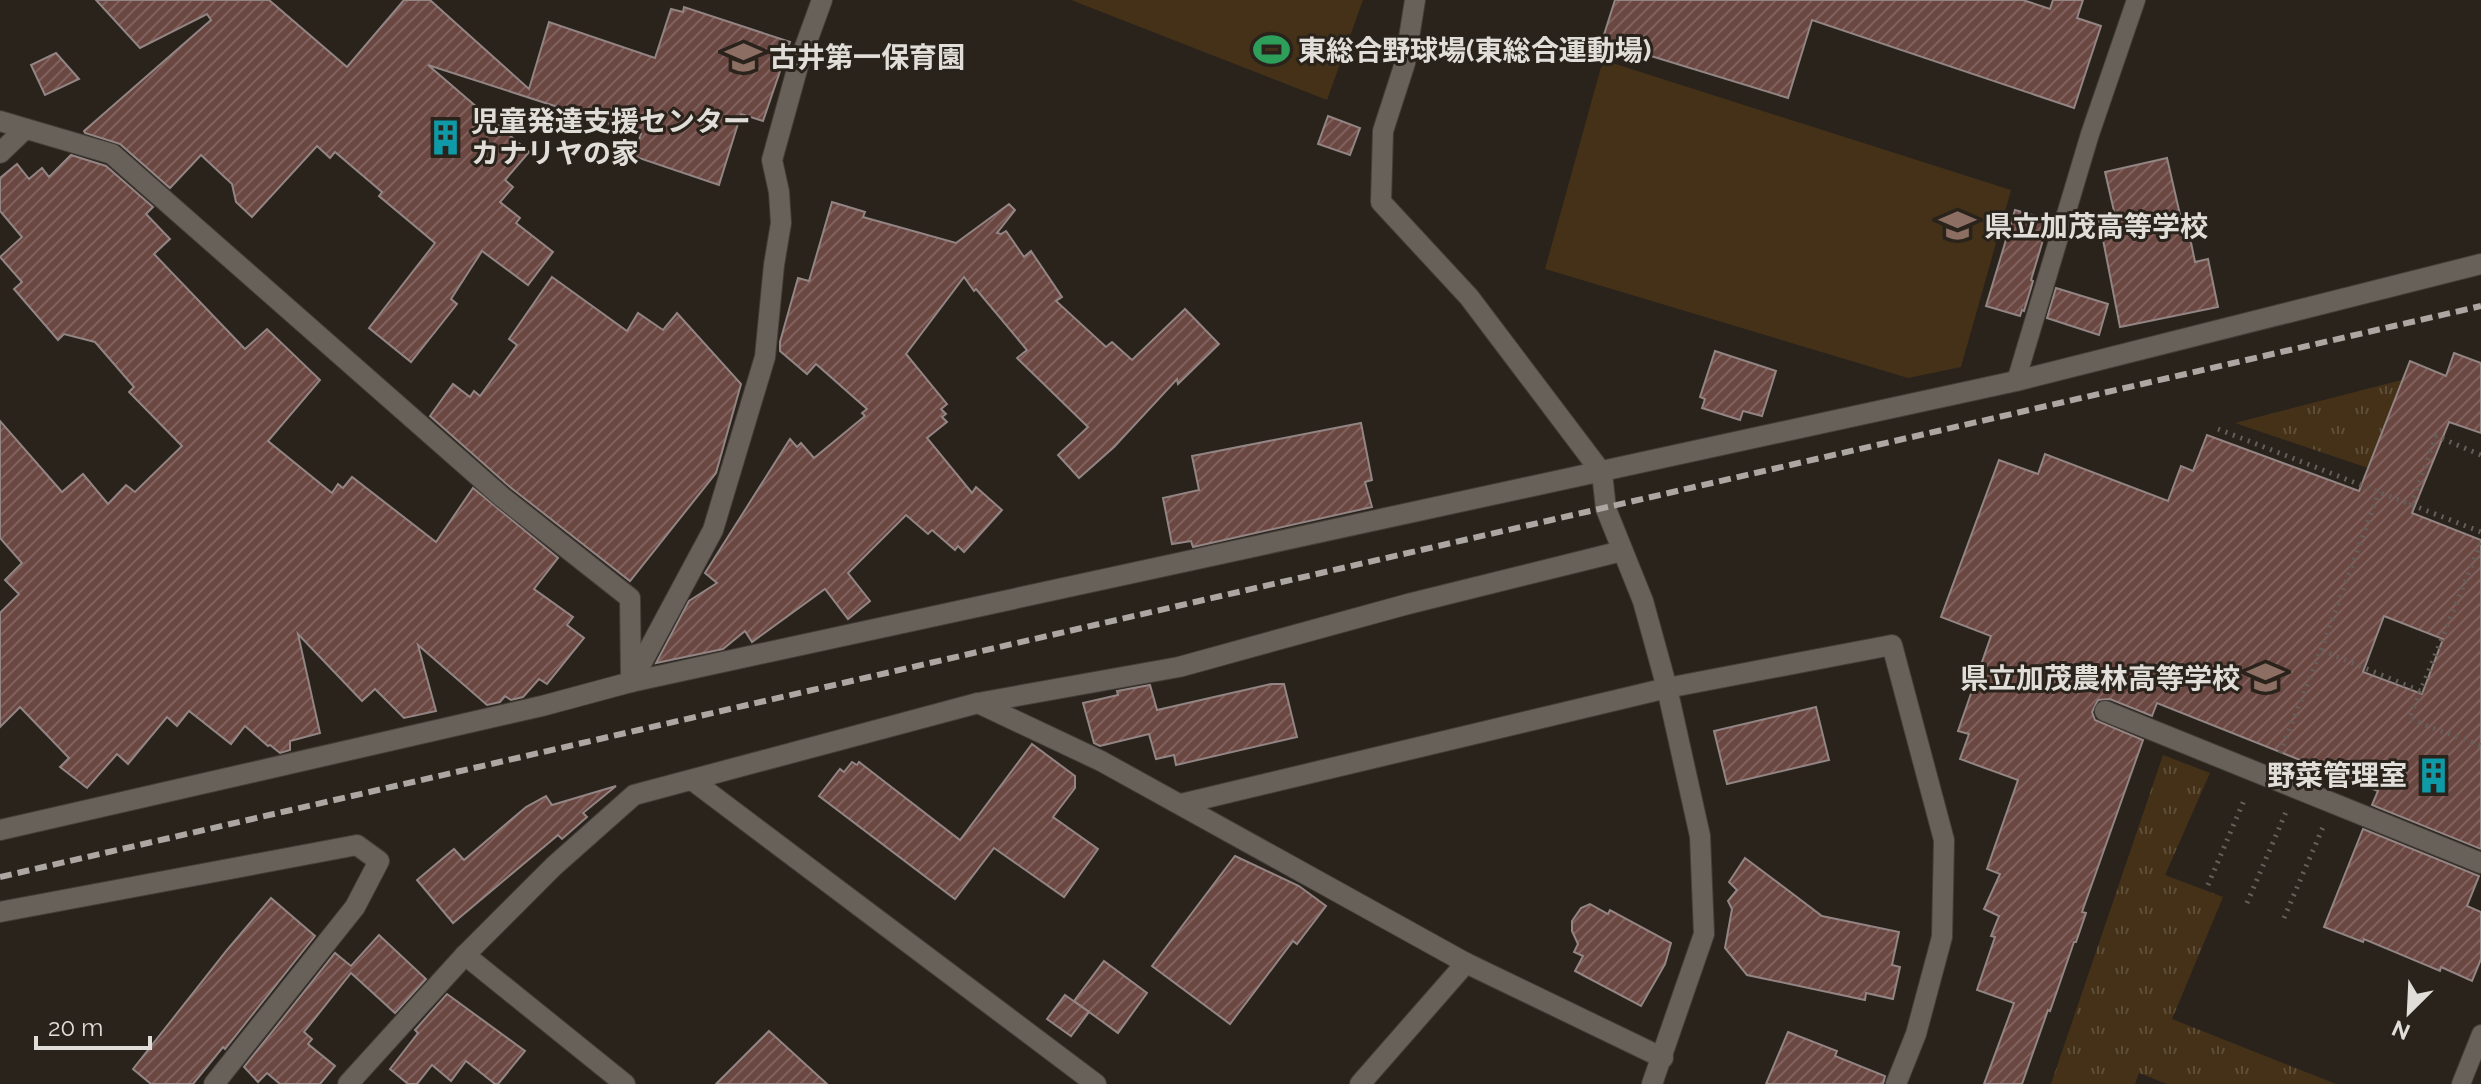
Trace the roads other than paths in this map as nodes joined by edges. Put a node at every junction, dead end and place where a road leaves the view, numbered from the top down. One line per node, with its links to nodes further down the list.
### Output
1 (822, 0): 11 (street)
2 (1415, 0): 9 (street)
3 (2136, 0): 8 (lane)
4 (0, 121): 5 (street)
5 (25, 129): 6 (street); 11 (street)
6 (0, 153)
7 (2481, 264): 8 (street)
8 (2016, 381): 9 (street)
9 (1602, 473): 10 (street); 11 (street)
10 (1622, 551): 12 (street); 13 (street)
11 (631, 682): 17 (street)
12 (1667, 688): 16 (street); 23 (street); 30 (street)
13 (978, 703): 15 (street); 16 (street)
14 (2105, 711): 18 (street)
15 (692, 780): 20 (street); 27 (street)
16 (1181, 804): 21 (street)
17 (0, 830)
18 (2481, 863)
19 (0, 912): 24 (street)
20 (465, 955): 25 (street); 26 (street)
21 (1466, 963): 23 (street); 28 (street)
22 (2481, 1034): 31 (lane)
23 (1663, 1058): 29 (street)
24 (214, 1084)
25 (348, 1084)
26 (625, 1084)
27 (1096, 1084)
28 (1360, 1084)
29 (1652, 1084)
30 (1896, 1084)
31 (2461, 1084)

